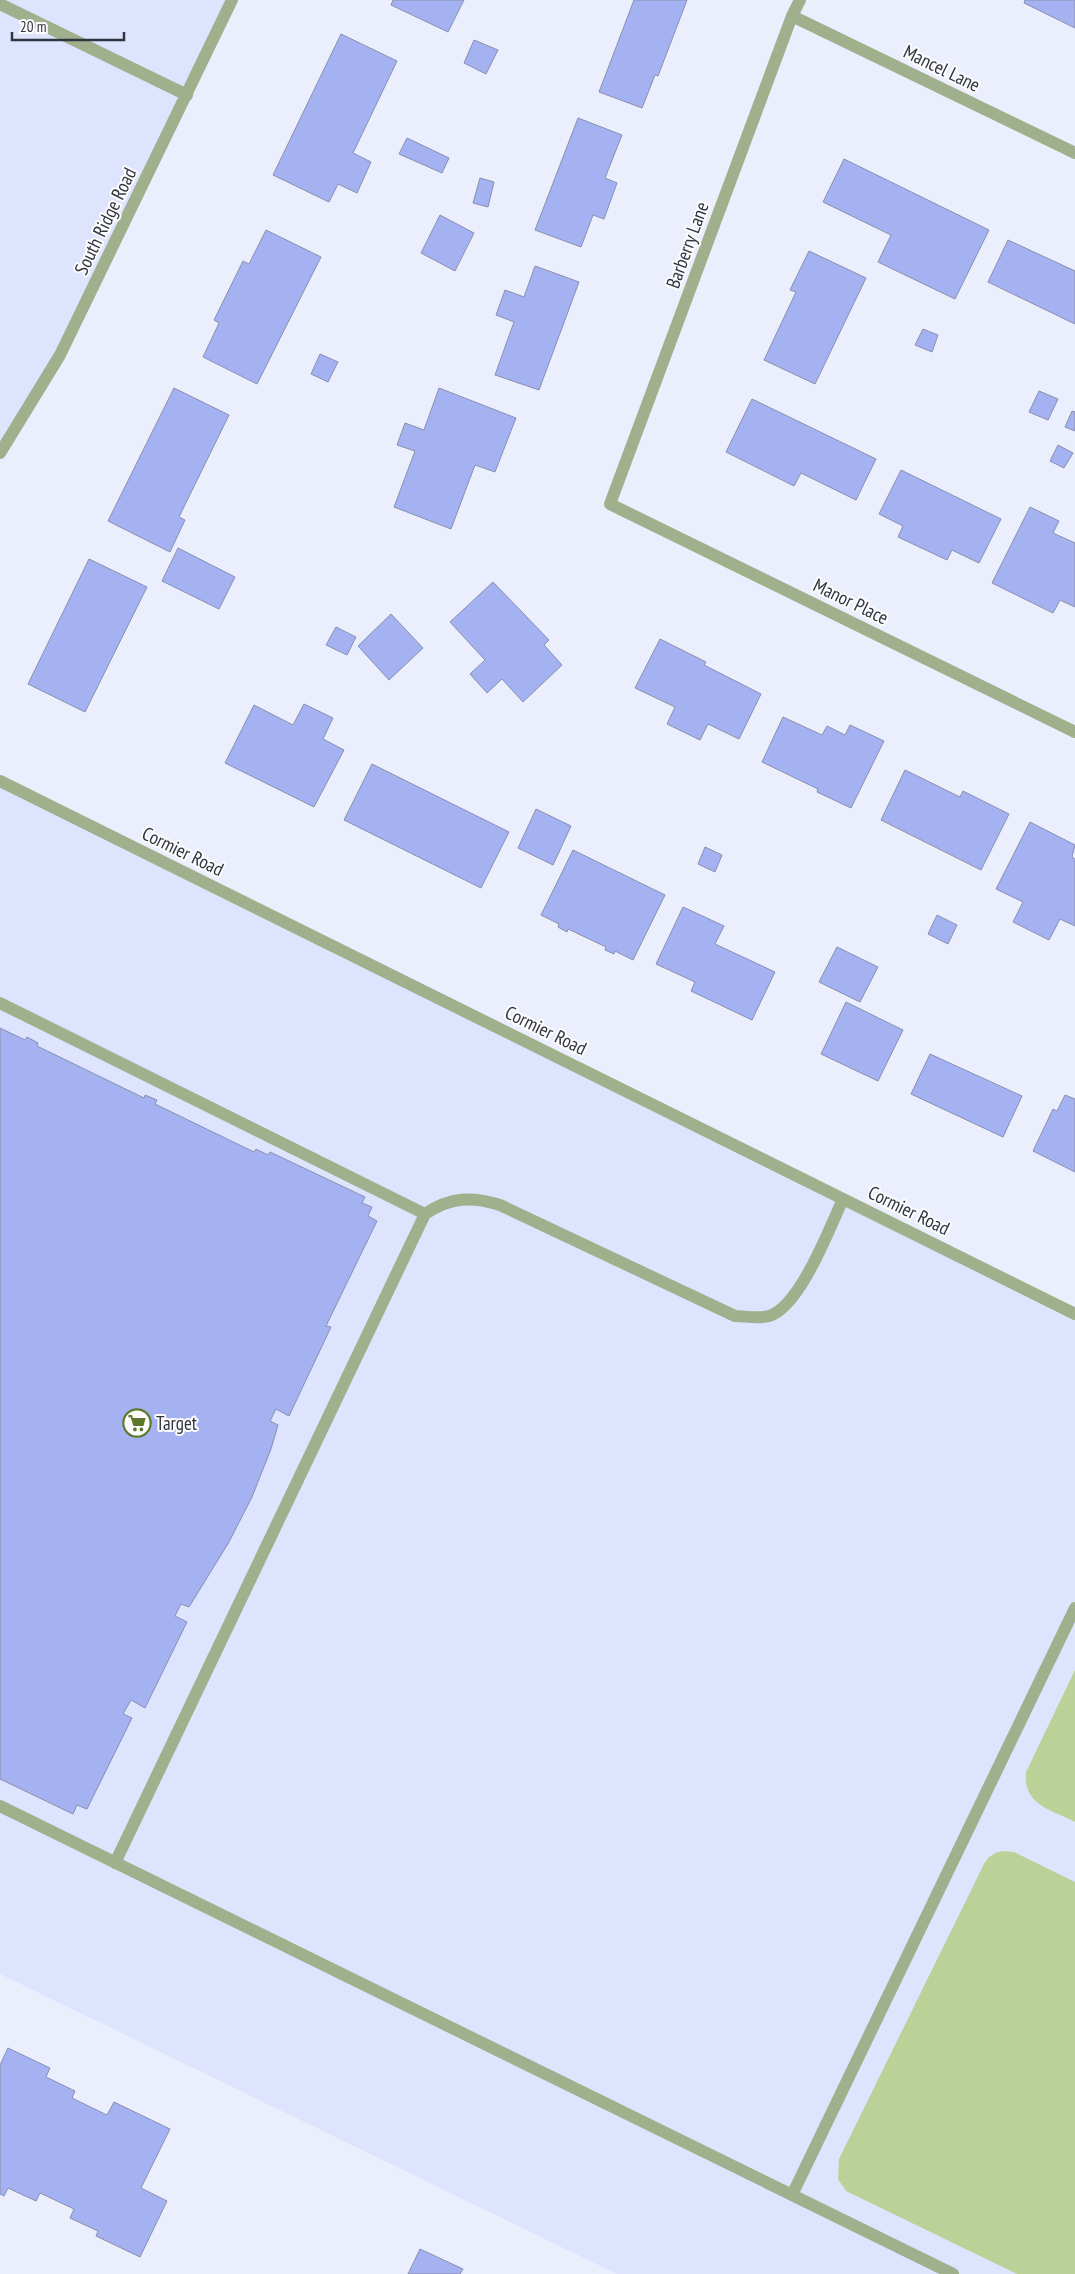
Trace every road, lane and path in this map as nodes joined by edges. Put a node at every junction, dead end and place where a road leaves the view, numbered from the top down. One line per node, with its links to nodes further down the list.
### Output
1 (232, 0): 5 (street, South Ridge Road)
2 (800, 0): 4 (street, Barberry Lane)
3 (0, 4): 5 (street)
4 (792, 16): 6 (street, Mancel Lane); 8 (street, Barberry Lane)
5 (187, 95): 7 (street, South Ridge Road)
6 (1075, 153)
7 (0, 453)
8 (610, 504): 9 (street, Manor Place)
9 (1075, 732)
10 (0, 781): 12 (street, Cormier Road)
11 (0, 1003): 13 (street)
12 (843, 1199): 13 (street); 14 (street, Cormier Road)
13 (425, 1214): 17 (street)
14 (1075, 1314)
15 (1075, 1608): 18 (street)
16 (0, 1806): 17 (street)
17 (115, 1862): 18 (street)
18 (792, 2195): 19 (street)
19 (952, 2274)

